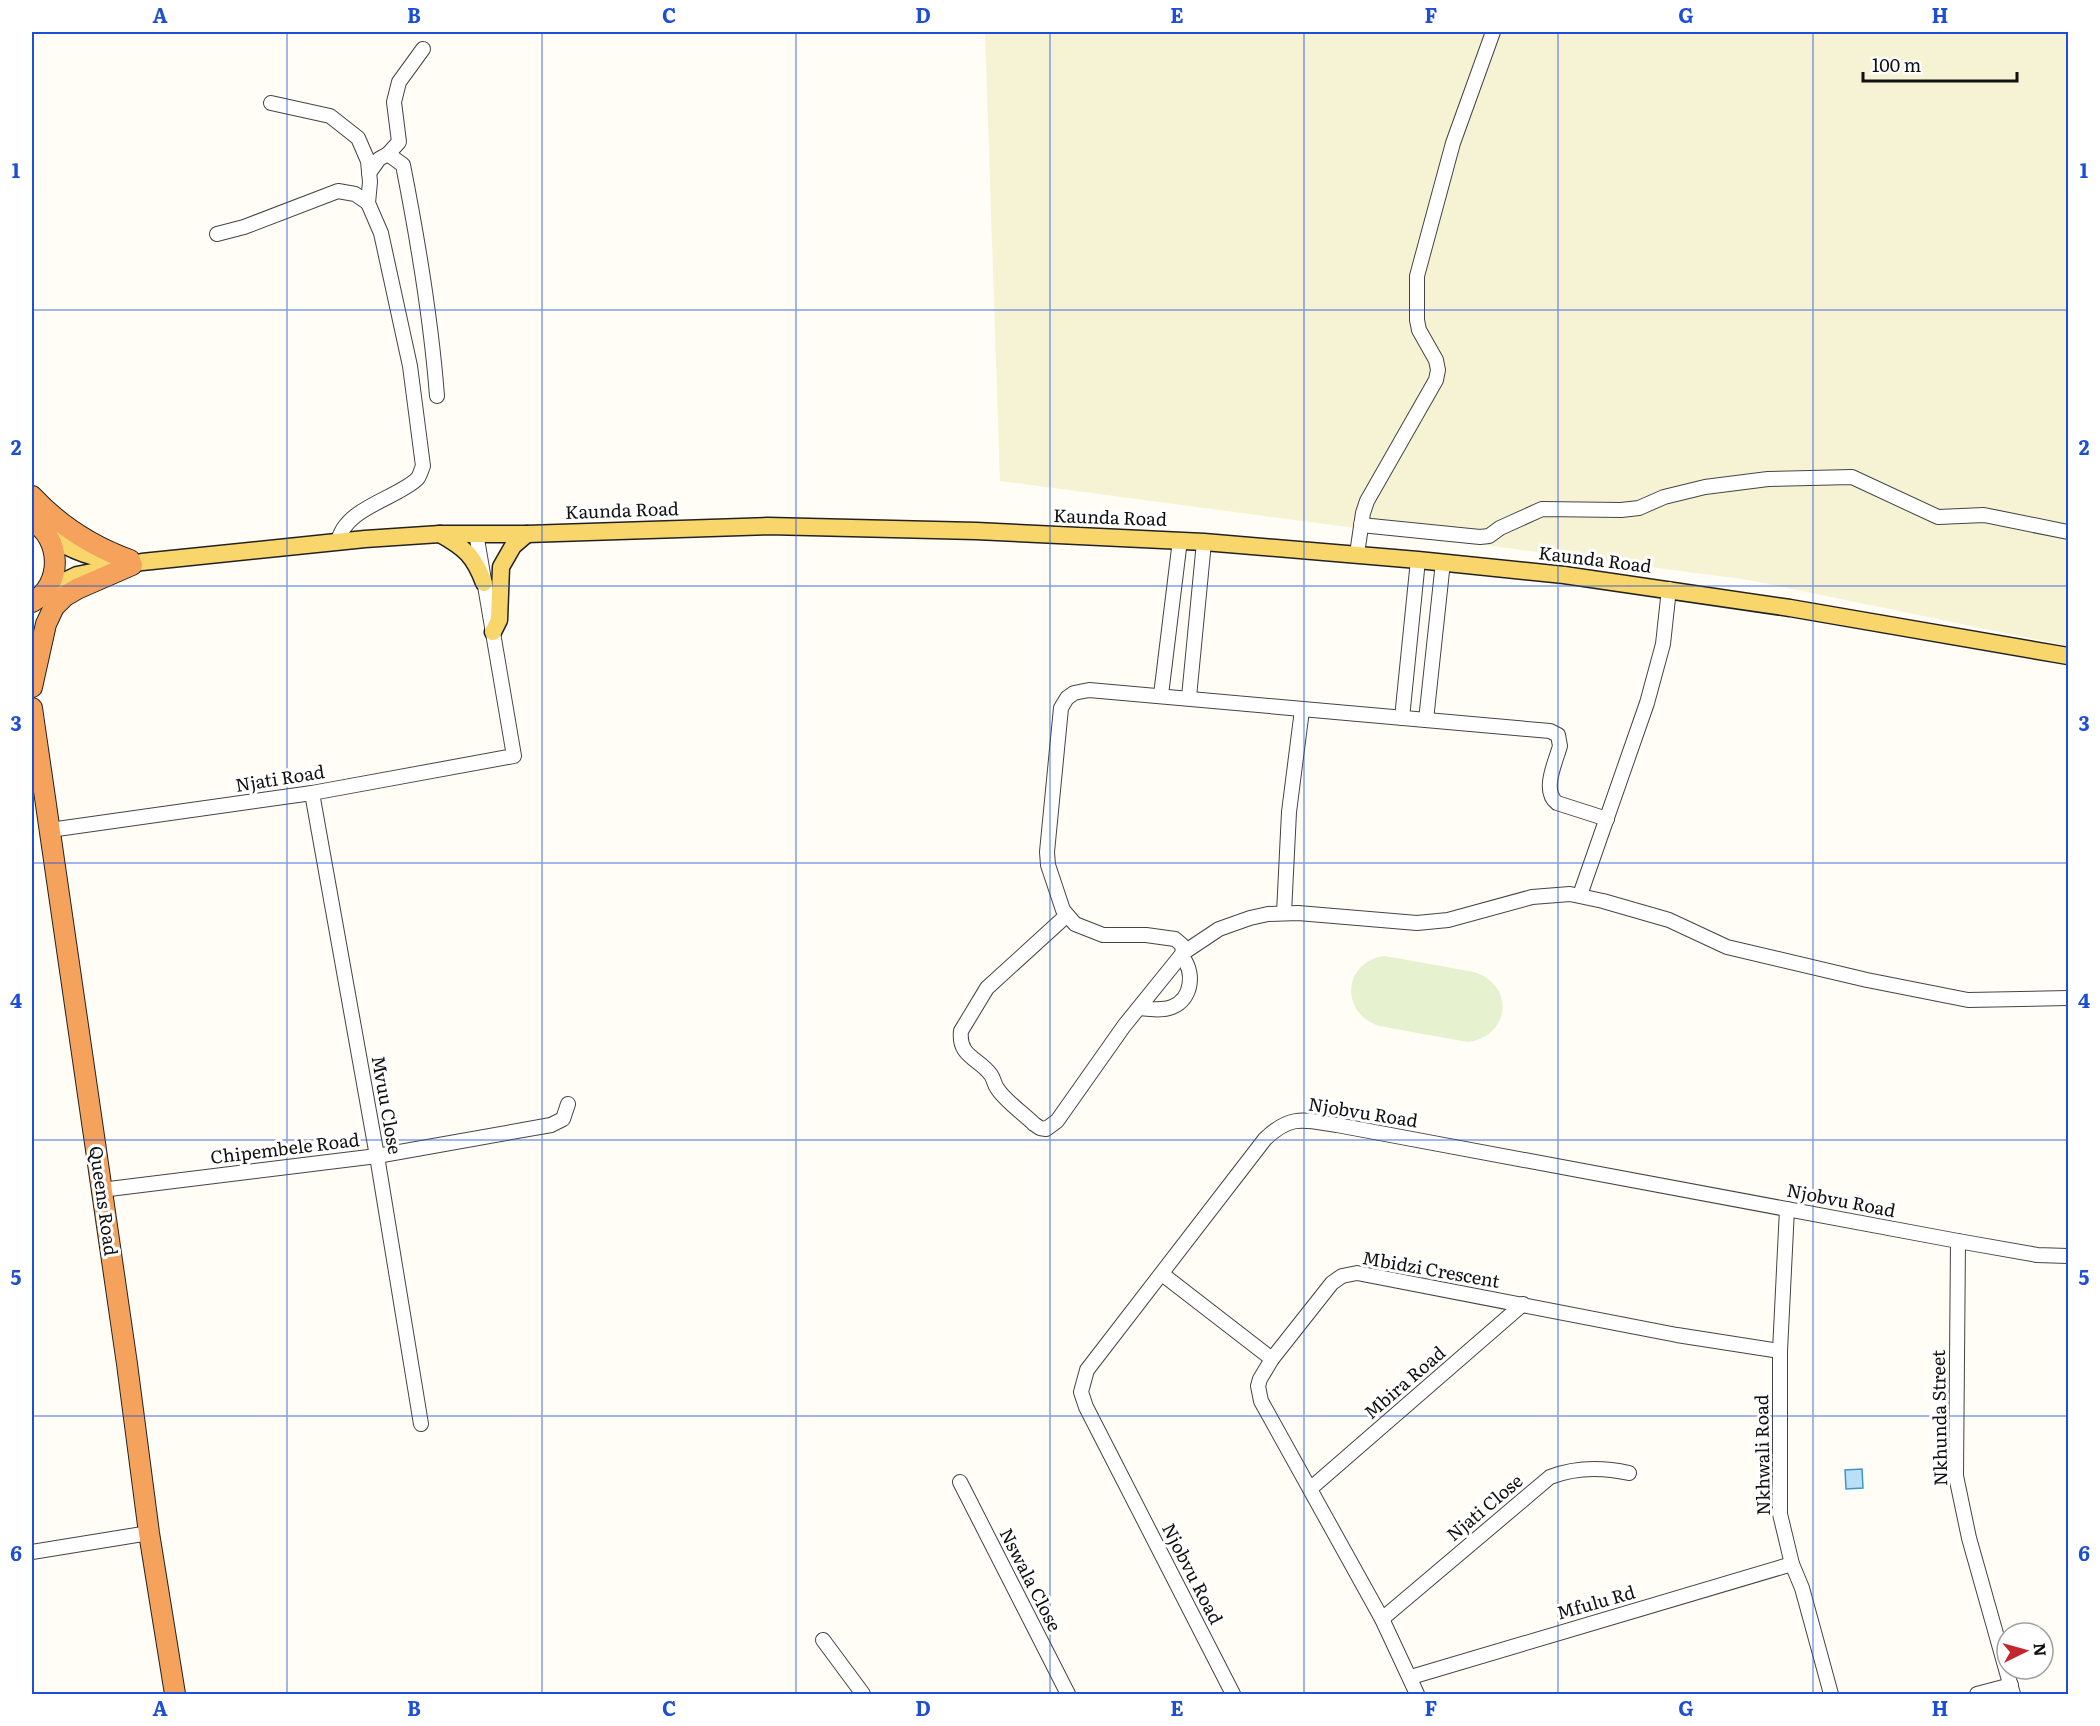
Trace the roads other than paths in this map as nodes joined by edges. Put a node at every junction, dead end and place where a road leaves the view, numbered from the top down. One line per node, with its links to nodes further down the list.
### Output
1 (1493, 32): 13 (street)
2 (423, 49): 4 (street)
3 (271, 103): 7 (street)
4 (399, 142): 5 (street); 6 (street)
5 (388, 154): 6 (street); 7 (street)
6 (403, 165): 10 (street)
7 (369, 173): 8 (street)
8 (368, 203): 9 (street); 19 (street)
9 (217, 234)
10 (437, 396)
11 (32, 496): 23 (highway)
12 (36, 524): 23 (main road, Kaunda Road); 27 (highway)
13 (1360, 525): 14 (street); 21 (street)
14 (2068, 532)
15 (476, 533): 16 (main road, Kaunda Road); 17 (main road, Kaunda Road); 25 (street)
16 (440, 534): 19 (main road, Kaunda Road); 25 (main road)
17 (527, 534): 18 (main road, Kaunda Road); 28 (main road)
18 (1180, 540): 20 (main road, Kaunda Road); 31 (street)
19 (338, 542): 23 (main road, Kaunda Road)
20 (1204, 542): 21 (main road, Kaunda Road); 32 (street)
21 (1357, 554): 22 (main road, Kaunda Road)
22 (1418, 560): 24 (main road, Kaunda Road); 35 (street)
23 (135, 562): 27 (main road, Kaunda Road); 30 (highway)
24 (1443, 562): 26 (main road, Kaunda Road); 36 (street)
25 (484, 583): 28 (street)
26 (1669, 589): 29 (main road, Kaunda Road); 38 (street)
27 (36, 602)
28 (493, 632): 37 (street, Njati Road)
29 (2068, 656)
30 (32, 687)
31 (1161, 695): 32 (street); 42 (street)
32 (1189, 697): 34 (street)
33 (32, 708): 39 (highway, Queens Road)
34 (1302, 710): 35 (street); 41 (street)
35 (1402, 718): 36 (street)
36 (1426, 720): 38 (street)
37 (312, 793): 39 (street, Njati Road); 47 (street, Mvuu Close)
38 (1607, 819): 40 (street)
39 (50, 830): 48 (highway, Queens Road)
40 (1580, 895): 41 (street); 44 (street)
41 (1284, 913): 43 (street)
42 (1066, 916): 43 (street); 45 (street)
43 (1182, 954): 45 (street); 45 (street)
44 (2068, 998)
45 (1139, 1008)
46 (568, 1104): 47 (street, Chipembele Road)
47 (377, 1156): 48 (street, Chipembele Road); 56 (street, Mvuu Close)
48 (101, 1190): 60 (highway, Queens Road)
49 (1787, 1209): 50 (street, Njobvu Road); 52 (street, Njobvu Road); 54 (street, Nkhwali Road)
50 (1958, 1241): 51 (street, Njobvu Road); 66 (street, Nkhunda Street)
51 (2068, 1256)
52 (1162, 1274): 55 (street); 70 (street, Njobvu Road)
53 (1523, 1304): 54 (street, Mbidzi Crescent); 55 (street, Mbidzi Crescent); 59 (street, Mbira Road)
54 (1780, 1351): 62 (street, Nkhwali Road)
55 (1272, 1359): 59 (street, Mbidzi Crescent)
56 (421, 1424)
57 (1629, 1473): 63 (street, Njati Close)
58 (960, 1482): 69 (street, Nswala Close)
59 (1310, 1489): 63 (street, Mbidzi Crescent)
60 (149, 1533): 61 (street); 67 (highway, Queens Road)
61 (32, 1552)
62 (1792, 1564): 65 (street, Mfulu Rd); 72 (street, Nkhwali Road)
63 (1382, 1619): 65 (street, Mbidzi Crescent)
64 (823, 1640): 68 (street)
65 (1411, 1677): 71 (street, Mbidzi Crescent)
66 (2012, 1690): 73 (street)
67 (175, 1695)
68 (863, 1695)
69 (1068, 1695)
70 (1233, 1695)
71 (1418, 1695)
72 (1831, 1695)
73 (1977, 1695)

